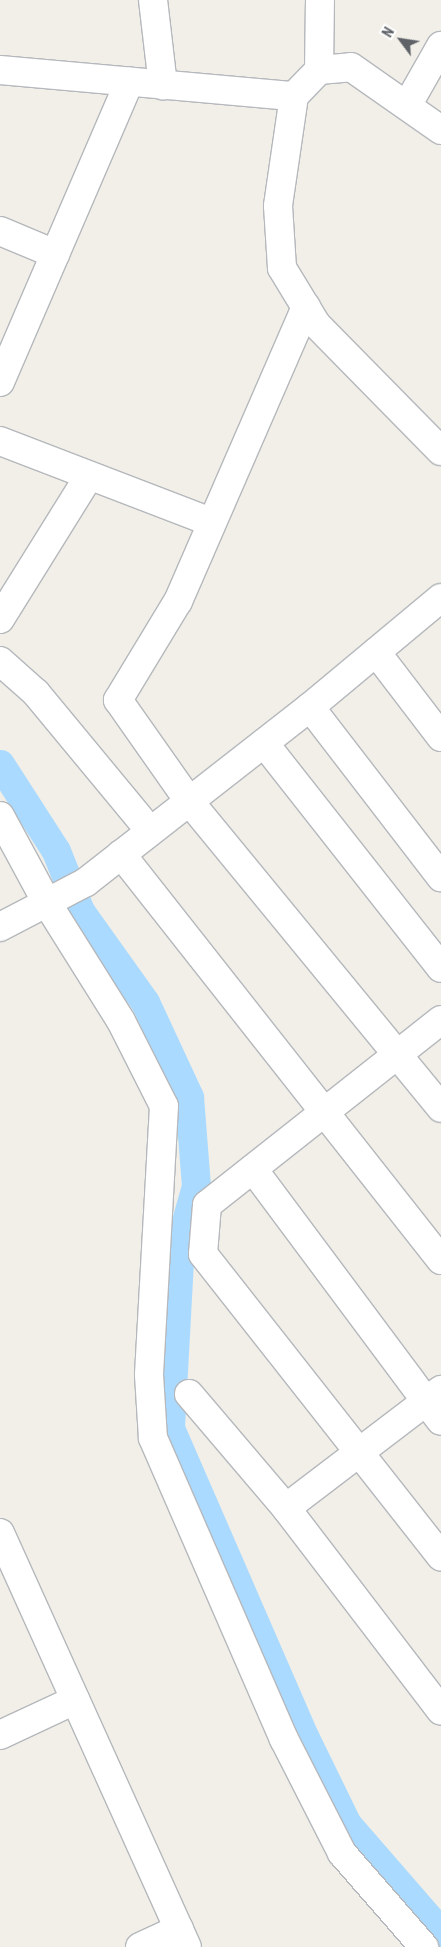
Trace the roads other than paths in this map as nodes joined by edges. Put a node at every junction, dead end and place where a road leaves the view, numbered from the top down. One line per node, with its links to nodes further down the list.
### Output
1 (153, 0): 7 (street)
2 (320, 0): 4 (street)
3 (441, 46): 9 (street)
4 (319, 70): 8 (street); 9 (street)
5 (3, 77): 6 (street)
6 (129, 82): 7 (street); 12 (street)
7 (163, 85): 8 (street)
8 (294, 96): 13 (street)
9 (408, 104): 10 (street)
10 (441, 130)
11 (0, 232): 12 (street)
12 (55, 254): 14 (street)
13 (306, 308): 16 (street); 18 (street)
14 (0, 382)
15 (0, 440): 17 (street)
16 (441, 451)
17 (89, 476): 18 (street); 20 (street)
18 (211, 522): 26 (street)
19 (441, 598): 21 (street)
20 (0, 619)
21 (376, 652): 23 (street); 24 (street)
22 (0, 661): 28 (street)
23 (310, 707): 25 (street); 30 (street)
24 (441, 737)
25 (264, 743): 26 (street); 33 (street)
26 (189, 802): 28 (street); 35 (street)
27 (0, 816): 31 (street)
28 (150, 831): 29 (street)
29 (121, 854): 31 (street); 37 (street)
30 (441, 877)
31 (50, 901): 32 (street); 51 (street)
32 (0, 927)
33 (441, 968)
34 (441, 1020): 35 (street)
35 (398, 1054): 36 (street); 37 (street)
36 (441, 1108)
37 (323, 1113): 38 (street); 39 (street)
38 (253, 1169): 41 (street); 42 (street)
39 (441, 1260)
40 (189, 1394): 43 (street)
41 (436, 1404): 42 (street)
42 (360, 1451): 43 (street); 45 (street)
43 (286, 1508): 47 (street)
44 (0, 1533): 46 (street)
45 (441, 1556)
46 (75, 1700): 48 (street); 49 (street)
47 (441, 1711)
48 (0, 1735)
49 (183, 1938): 50 (street)
50 (140, 1947)
51 (424, 1947)

